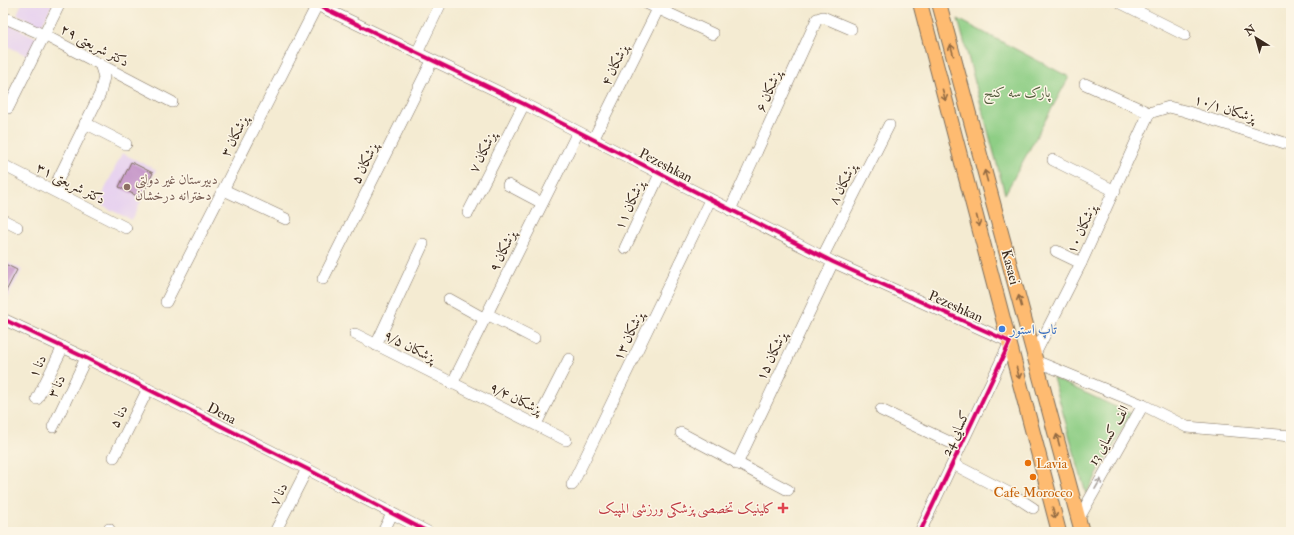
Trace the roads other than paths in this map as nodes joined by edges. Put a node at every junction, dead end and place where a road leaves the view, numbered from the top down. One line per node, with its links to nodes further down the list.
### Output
1 (60, 3): 13 (street)
2 (441, 3): 14 (street)
3 (646, 3): 8 (street)
4 (920, 3): 56 (main road, Kasaei, one-way to 56)
5 (939, 3): 60 (main road, Kasaei, one-way to 5)
6 (1121, 3): 12 (street)
7 (315, 4): 14 (street, Pezeshkan); 33 (street, ۳ پزشکان)
8 (660, 6): 11 (street); 25 (street, ۴ پزشکان)
9 (3, 17): 13 (street, ۲۹ دکتر شریعتی)
10 (851, 29): 37 (street, ۶ پزشکان)
11 (713, 34)
12 (1185, 34)
13 (44, 35): 16 (street, ۲۹ دکتر شریعتی); 20 (street)
14 (417, 53): 15 (street, Pezeshkan)
15 (432, 60): 19 (street, Pezeshkan); 49 (street, ۵ پزشکان)
16 (100, 64): 18 (street, ۲۹ دکتر شریعتی); 22 (street)
17 (1085, 84): 21 (street)
18 (172, 102)
19 (524, 104): 24 (street, Pezeshkan); 38 (street, ۷ پزشکان)
20 (8, 108)
21 (1149, 113): 27 (street, ۱۰/۱ پزشکان); 34 (street, ۱۰ پزشکان)
22 (86, 123): 26 (street); 32 (street)
23 (889, 125): 46 (street, ۸ پزشکان)
24 (578, 132): 25 (street, Pezeshkan); 36 (street, ۹ پزشکان)
25 (593, 140): 30 (street, Pezeshkan)
26 (126, 144)
27 (1291, 145)
28 (1053, 160): 34 (street)
29 (3, 165): 32 (street, ۳۱ دکتر شریعتی)
30 (660, 174): 35 (street, Pezeshkan); 44 (street, ۱۱ پزشکان)
31 (508, 186): 36 (street)
32 (53, 190): 42 (street, ۳۱ دکتر شریعتی)
33 (224, 190): 39 (street); 51 (street, ۳ پزشکان)
34 (1115, 191): 48 (street, ۱۰ پزشکان)
35 (710, 200): 37 (street, Pezeshkan); 77 (street, ۱۳ پزشکان)
36 (542, 203): 52 (street, ۹ پزشکان)
37 (730, 210): 46 (street, Pezeshkan)
38 (468, 213)
39 (286, 219)
40 (3, 220): 41 (street)
41 (17, 227)
42 (126, 228)
43 (423, 244): 57 (street)
44 (625, 248)
45 (1056, 252): 48 (street)
46 (822, 256): 47 (street, Pezeshkan)
47 (833, 262): 56 (street, Pezeshkan); 74 (street, ۱۵ پزشکان)
48 (1081, 263): 60 (street, ۱۰ پزشکان)
49 (323, 279)
50 (449, 300): 52 (street)
51 (166, 302)
52 (486, 316): 55 (street); 62 (street, ۹ پزشکان)
53 (3, 318): 58 (street, Dena)
54 (355, 334): 57 (street, ۹/۵ پزشکان)
55 (534, 338)
56 (1010, 342): 72 (street, کسایی 24); 86 (main road, Kasaei, one-way to 86)
57 (376, 345): 62 (street, ۹/۵ پزشکان)
58 (63, 347): 59 (street, Dena); 64 (street, ۱ دنا)
59 (86, 358): 63 (street, Dena); 68 (street, ۳ دنا)
60 (1036, 358): 65 (street, 13 الف کسایی); 81 (main road, Kasaei, one-way to 60)
61 (569, 359): 67 (street)
62 (452, 384): 67 (street, ۹/۴ پزشکان)
63 (148, 389): 73 (street, ۵ دنا); 76 (street, Dena)
64 (37, 399)
65 (1143, 405): 70 (street); 81 (street, 13 الف کسایی, one-way to 65)
66 (881, 410): 72 (street)
67 (536, 424): 71 (street, ۹/۴ پزشکان)
68 (52, 427)
69 (681, 433): 74 (street)
70 (1291, 436)
71 (566, 440)
72 (960, 447): 75 (street, کسایی 24)
73 (114, 457)
74 (737, 464): 78 (street)
75 (953, 464): 79 (street); 85 (street, کسایی 24)
76 (308, 469): 80 (street, Dena); 82 (street, ۷ دنا)
77 (572, 485)
78 (788, 490)
79 (1033, 508)
80 (392, 514): 83 (street); 84 (street, Dena)
81 (1079, 518): 87 (main road, Kasaei)
82 (275, 532)
83 (383, 532)
84 (428, 532)
85 (920, 532)
86 (1059, 532)
87 (1082, 532)

